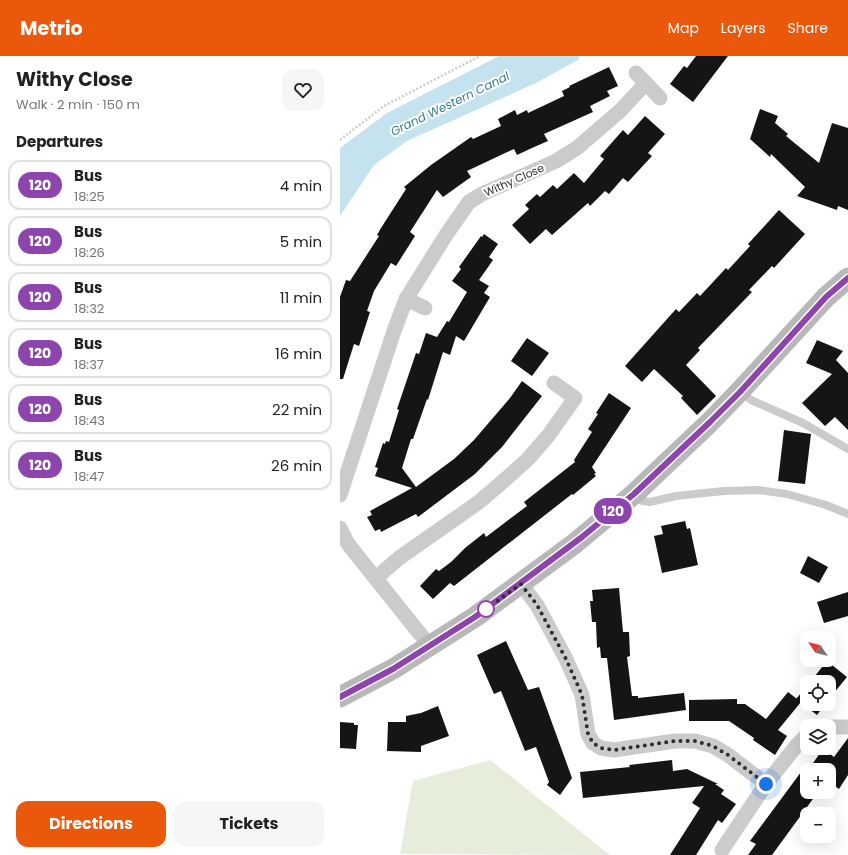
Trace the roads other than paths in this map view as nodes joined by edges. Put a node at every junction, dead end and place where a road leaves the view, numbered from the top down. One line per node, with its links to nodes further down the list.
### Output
1 (660, 98): 3 (street, Withy Close)
2 (848, 278): 6 (street)
3 (406, 300): 4 (street); 9 (street, Withy Close)
4 (425, 308)
5 (554, 383): 12 (street)
6 (740, 392): 7 (lane); 8 (street)
7 (848, 449)
8 (634, 494): 10 (lane); 13 (street)
9 (340, 495)
10 (848, 514)
11 (340, 528): 12 (street)
12 (376, 578): 14 (street)
13 (521, 584): 14 (street); 19 (street)
14 (429, 646): 15 (street)
15 (340, 697)
16 (836, 727): 17 (street)
17 (848, 727)
18 (800, 742): 19 (street)
19 (766, 784): 20 (street)
20 (722, 850)

